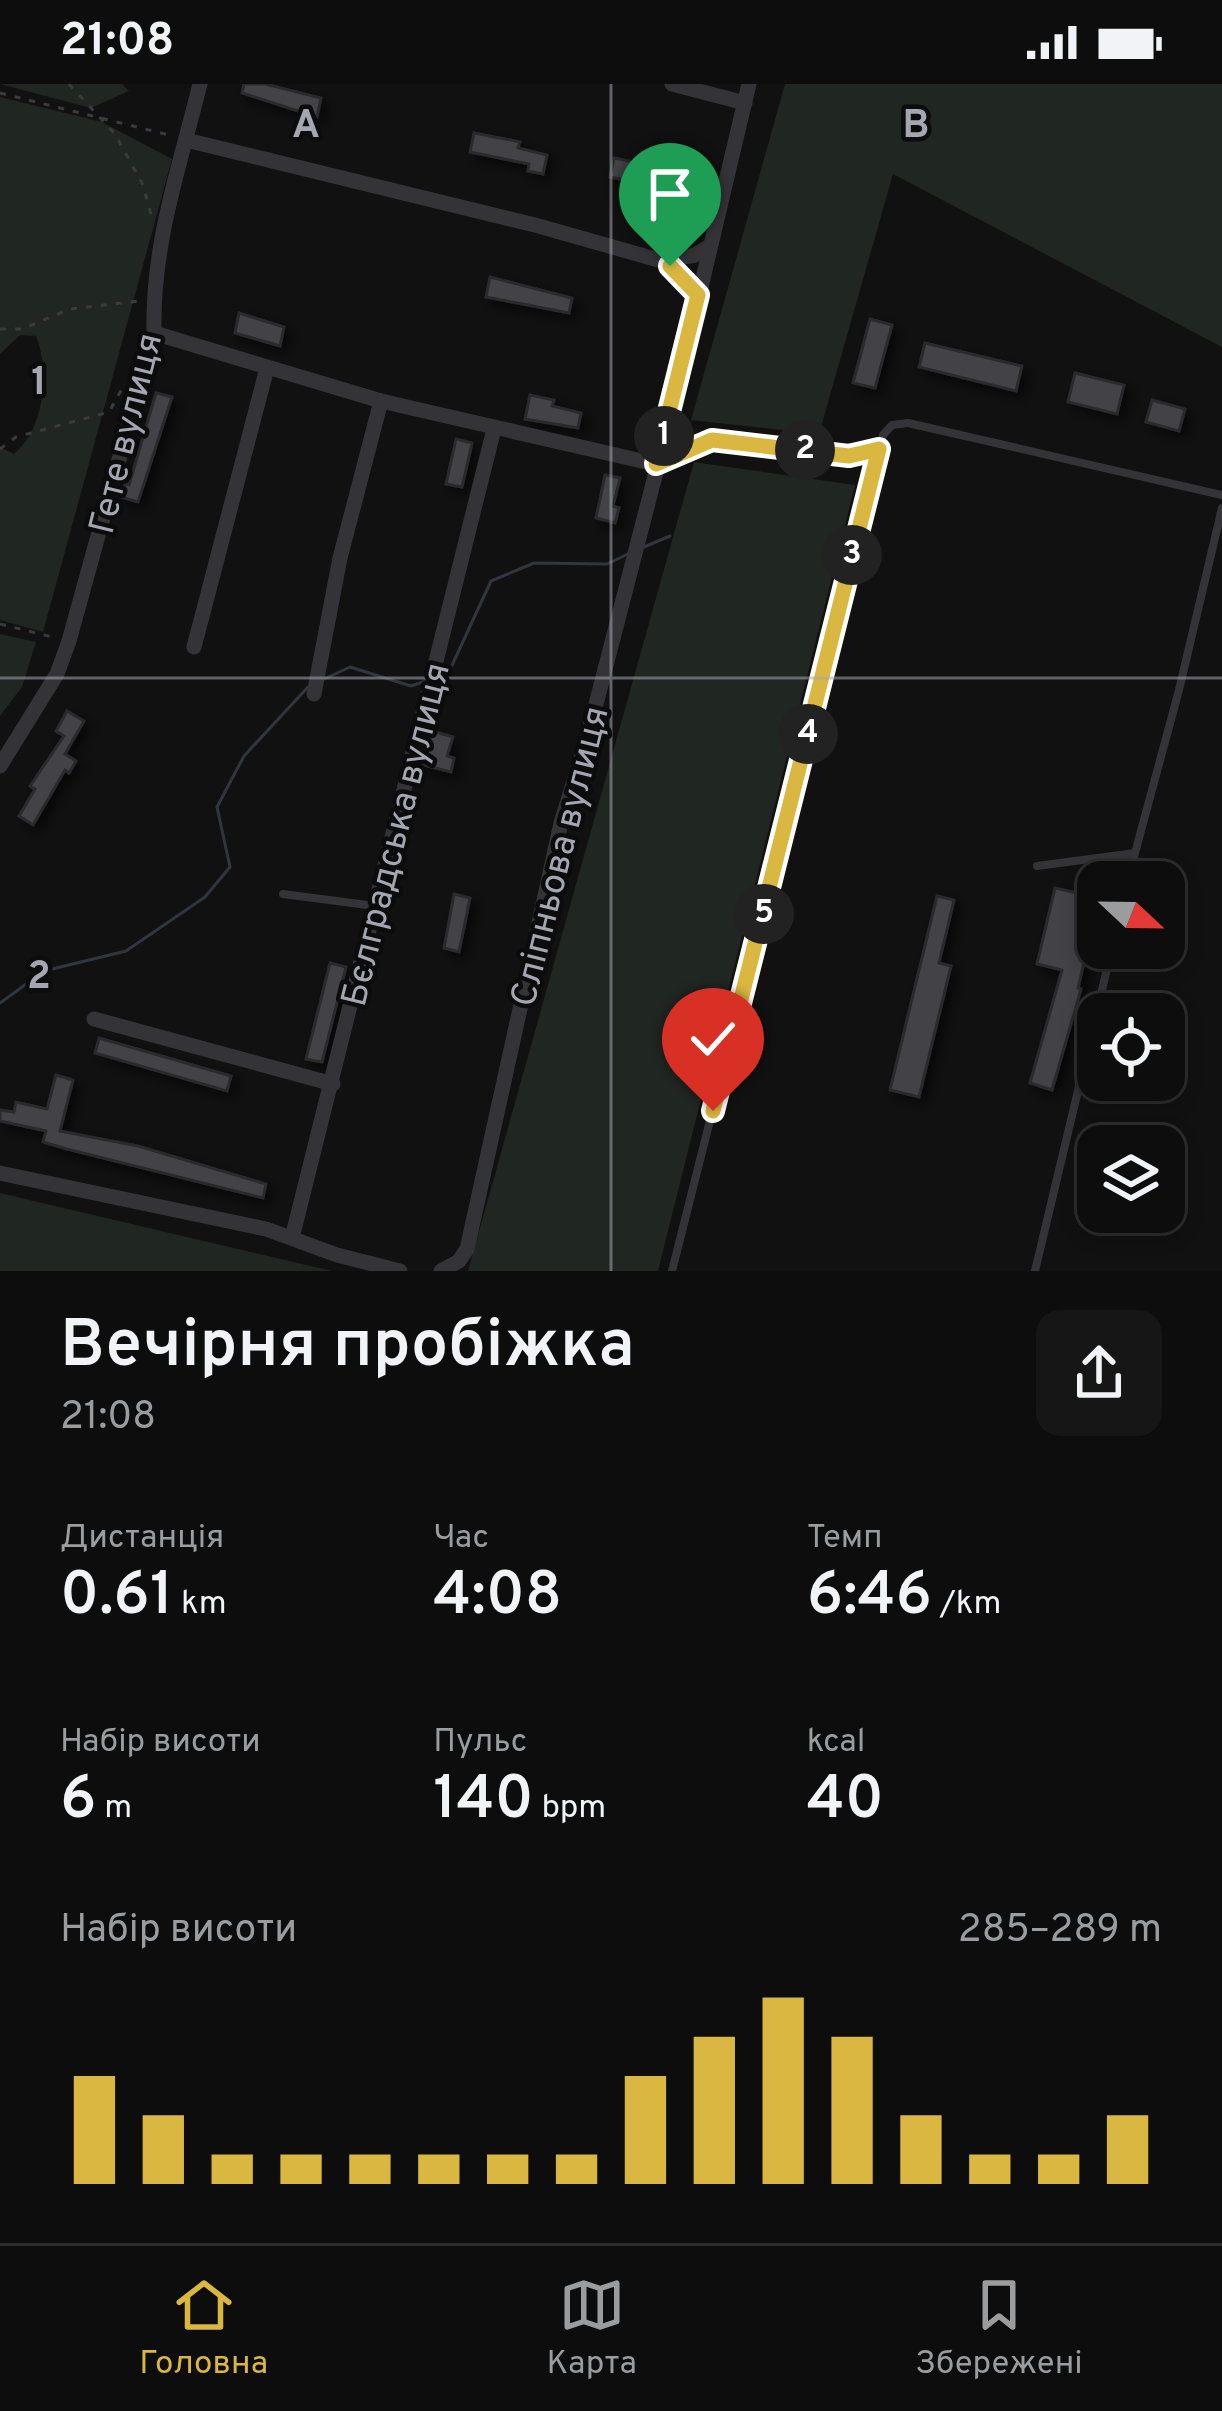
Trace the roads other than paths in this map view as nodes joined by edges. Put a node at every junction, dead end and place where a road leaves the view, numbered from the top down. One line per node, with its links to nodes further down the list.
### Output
1 (200, 84): 5 (street, Гете вулиця)
2 (672, 84): 4 (street)
3 (749, 84): 4 (street, Сліпньова вулиця)
4 (745, 103): 6 (street, Сліпньова вулиця)
5 (186, 140): 7 (street); 9 (street, Гете вулиця)
6 (710, 246): 7 (street); 8 (street, Сліпньова вулиця)
7 (662, 261): 8 (street)
8 (698, 295): 14 (street, Сліпньова вулиця)
9 (154, 333): 10 (street); 19 (street, Гете вулиця)
10 (267, 368): 11 (street); 17 (street)
11 (381, 401): 12 (street); 18 (street)
12 (494, 429): 14 (street); 24 (street, Бєлградська вулиця)
13 (879, 449): 14 (lane); 15 (lane); 32 (lane)
14 (656, 464): 31 (street, Сліпньова вулиця)
15 (1222, 495)
16 (1222, 508): 20 (lane)
17 (194, 647)
18 (314, 694)
19 (0, 766)
20 (1136, 853): 21 (lane); 22 (lane)
21 (1134, 861)
22 (1037, 866)
23 (283, 893): 24 (lane)
24 (377, 906): 27 (street, Бєлградська вулиця)
25 (1107, 969): 33 (lane)
26 (94, 1019): 27 (street)
27 (333, 1084): 29 (street, Бєлградська вулиця)
28 (0, 1173): 29 (street)
29 (292, 1238): 30 (street)
30 (400, 1271)
31 (441, 1271)
32 (672, 1271)
33 (1035, 1271)

